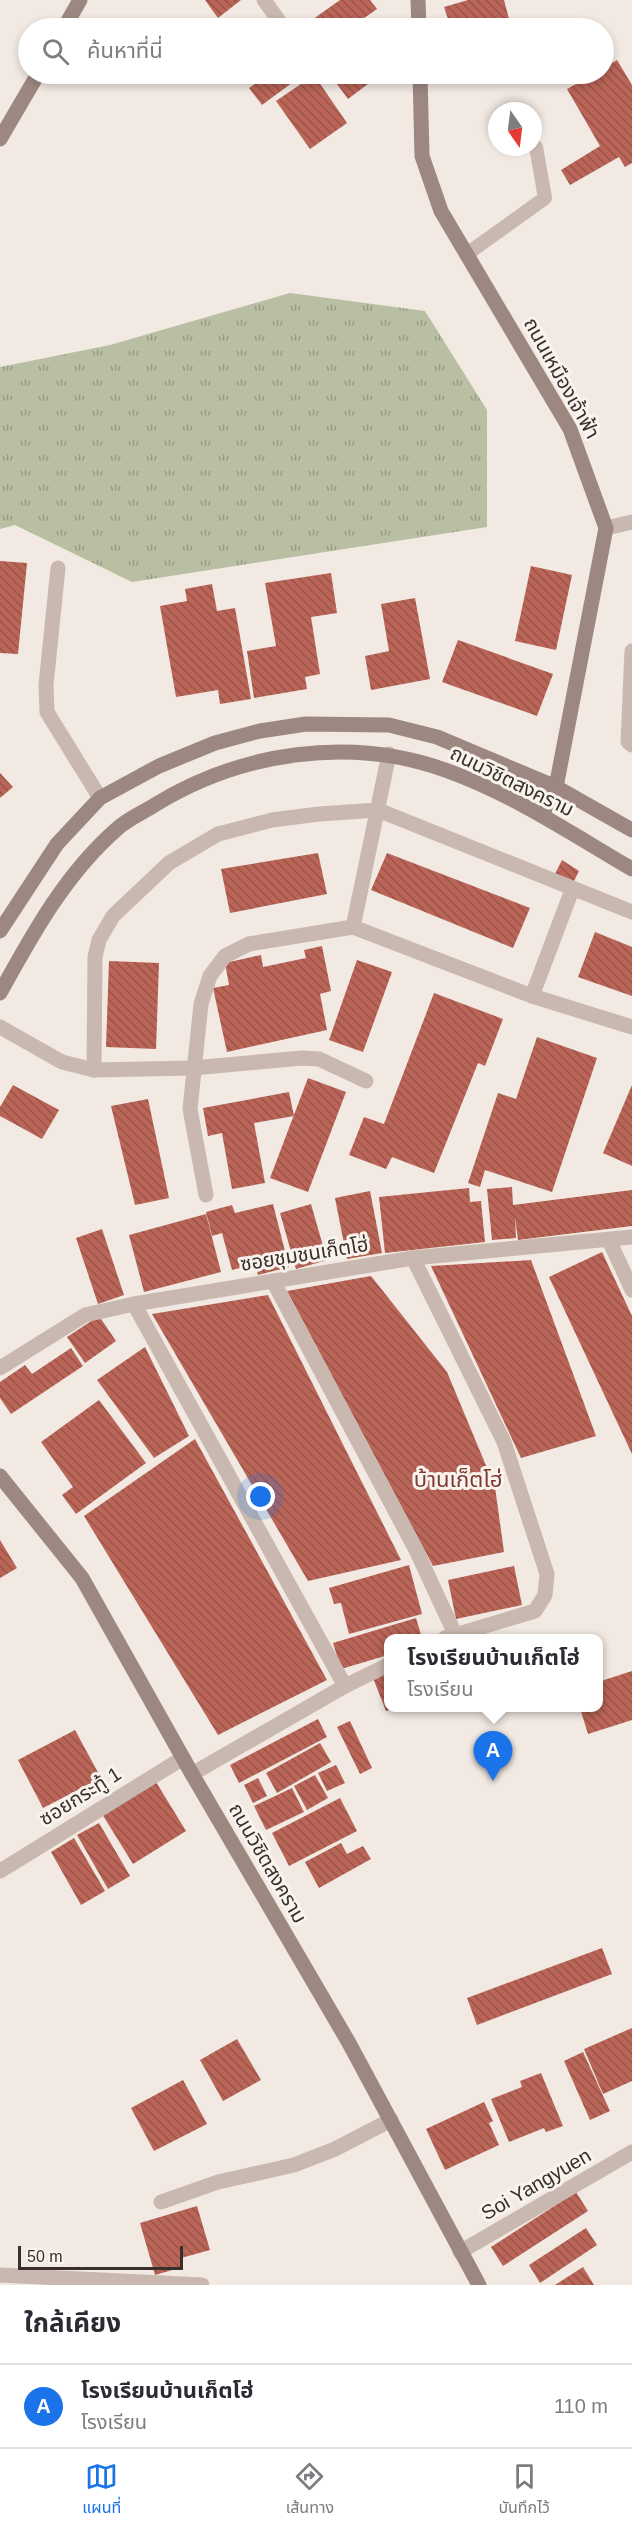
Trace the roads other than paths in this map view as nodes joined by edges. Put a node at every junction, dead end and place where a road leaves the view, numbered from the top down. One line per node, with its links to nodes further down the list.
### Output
1 (80, 0): 4 (main road)
2 (264, 0): 5 (street)
3 (418, 0): 6 (main road)
4 (70, 18)
5 (277, 18)
6 (419, 18)
7 (32, 84): 9 (main road)
8 (420, 84): 11 (main road, ถนนเหมืองเจ้าฟ้า)
9 (0, 138)
10 (538, 156): 11 (lane)
11 (467, 254): 13 (main road, ถนนเหมืองเจ้าฟ้า)
12 (632, 522): 13 (street)
13 (606, 528): 18 (main road)
14 (58, 568): 19 (street)
15 (632, 651): 16 (street)
16 (632, 745)
17 (389, 754): 20 (street); 21 (main road, ถนนวิชิตสงคราม); 28 (main road, ถนนวิชิตสงคราม)
18 (556, 787): 19 (main road, ถนนวิชิตสงคราม); 21 (main road); 22 (main road, ถนนวิชิตสงคราม)
19 (100, 798): 27 (main road, ถนนวิชิตสงคราม)
20 (378, 810): 24 (street); 26 (street); 33 (street)
21 (542, 814): 23 (main road, ถนนวิชิตสงคราม)
22 (632, 830)
23 (632, 869)
24 (572, 890): 25 (street); 29 (street)
25 (632, 912)
26 (353, 927): 29 (street); 32 (street)
27 (0, 931)
28 (0, 993)
29 (532, 996): 31 (street)
30 (0, 1027): 33 (street)
31 (632, 1027)
32 (193, 1068): 33 (street); 34 (street); 35 (street)
33 (94, 1070)
34 (366, 1081)
35 (206, 1195)
36 (632, 1237): 37 (street, ซอยชุมชนเก็ตโฮ่)
37 (609, 1240): 38 (street, ซอยชุมชนเก็ตโฮ่); 40 (street)
38 (413, 1258): 39 (street, ซอยชุมชนเก็ตโฮ่); 45 (street)
39 (273, 1281): 41 (street, ซอยชุมชนเก็ตโฮ่); 44 (street)
40 (632, 1290)
41 (134, 1304): 42 (street, ซอยชุมชนเก็ตโฮ่); 47 (street)
42 (0, 1368)
43 (0, 1476): 48 (main road, ถนนวิชิตสงคราม)
44 (449, 1634)
45 (457, 1634)
46 (384, 1667): 47 (street)
47 (345, 1686): 49 (street)
48 (183, 1758): 49 (main road, ถนนวิชิตสงคราม); 50 (street, ซอยกระทู้ 1)
49 (192, 1774): 51 (main road, ถนนวิชิตสงคราม)
50 (0, 1871)
51 (391, 2121): 53 (street); 54 (main road, ถนนวิชิตสงคราม)
52 (632, 2152): 54 (street, Soi Yangyuen)
53 (161, 2202)
54 (460, 2252): 58 (main road, ถนนวิชิตสงคราม)
55 (0, 2275): 56 (street)
56 (143, 2283): 57 (street)
57 (202, 2285)
58 (479, 2285)

